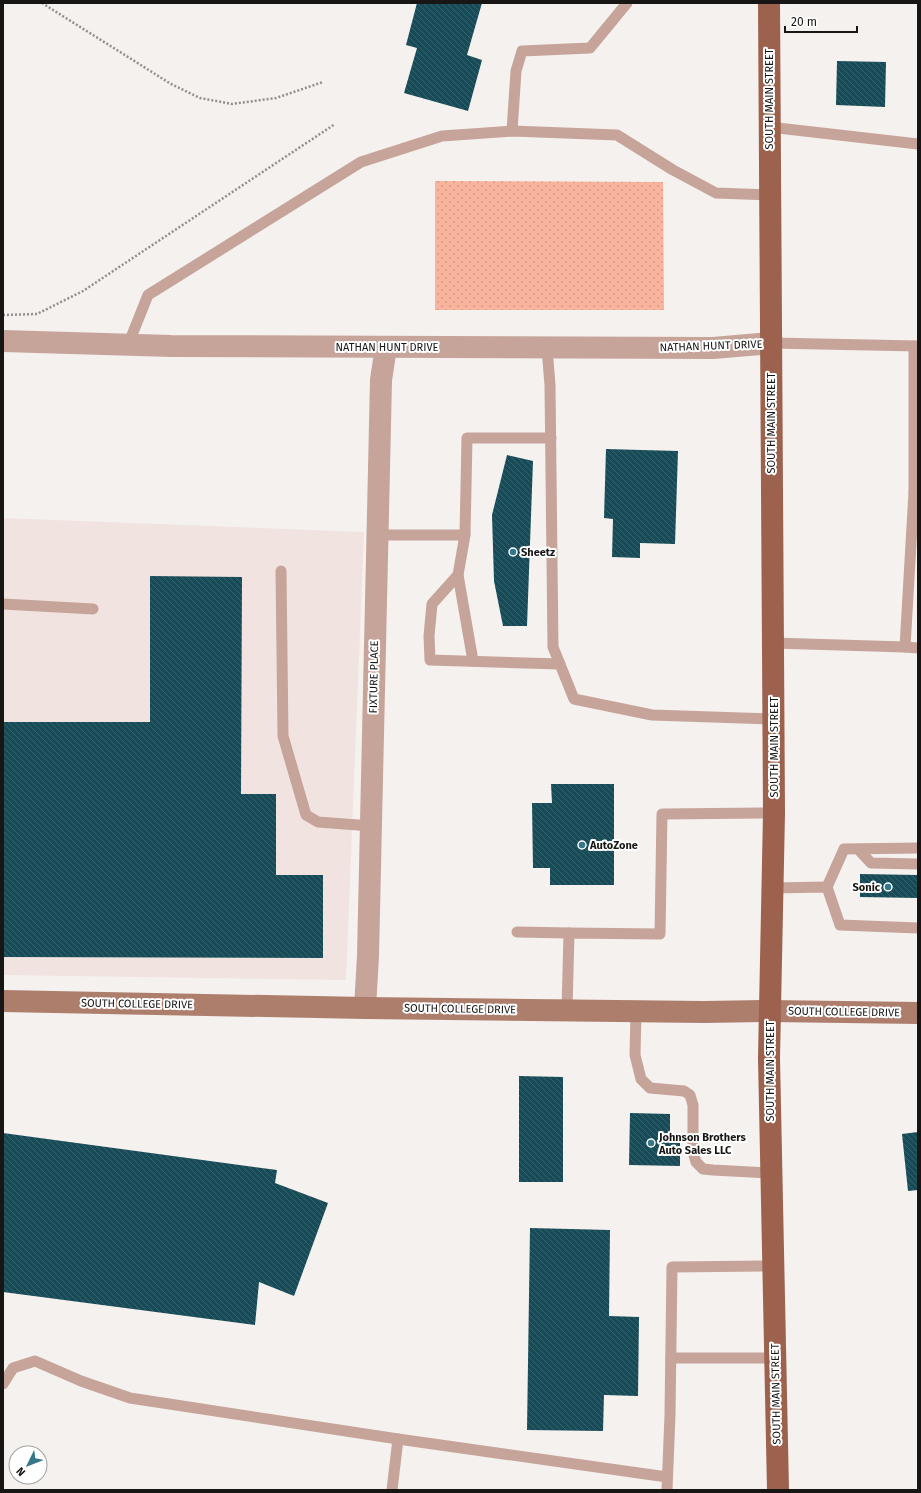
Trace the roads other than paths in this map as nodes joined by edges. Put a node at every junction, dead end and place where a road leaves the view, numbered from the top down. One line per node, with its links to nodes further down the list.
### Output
1 (627, 3): 4 (lane)
2 (769, 3): 3 (main road, SOUTH MAIN STREET)
3 (770, 127): 5 (lane); 6 (main road, SOUTH MAIN STREET)
4 (512, 131): 6 (lane); 9 (lane)
5 (918, 144)
6 (770, 195): 8 (main road, SOUTH MAIN STREET)
7 (3, 341): 9 (street, NATHAN HUNT DRIVE)
8 (771, 344): 10 (lane); 12 (street, NATHAN HUNT DRIVE); 21 (main road, SOUTH MAIN STREET)
9 (128, 345): 11 (street, NATHAN HUNT DRIVE)
10 (916, 346): 14 (lane)
11 (386, 347): 12 (street, NATHAN HUNT DRIVE); 15 (street, FIXTURE PLACE)
12 (547, 348): 13 (lane)
13 (551, 438): 16 (lane); 25 (lane)
14 (916, 492): 22 (lane)
15 (378, 535): 16 (lane); 28 (street, FIXTURE PLACE)
16 (464, 535): 18 (lane)
17 (281, 571): 28 (lane)
18 (458, 575): 24 (lane); 24 (lane)
19 (3, 604): 20 (lane)
20 (92, 609)
21 (773, 643): 22 (lane); 26 (main road, SOUTH MAIN STREET)
22 (905, 647): 23 (lane)
23 (918, 648)
24 (473, 661): 25 (lane)
25 (560, 664): 26 (lane)
26 (774, 719): 27 (main road, SOUTH MAIN STREET)
27 (774, 813): 33 (main road, SOUTH MAIN STREET); 36 (lane)
28 (371, 826): 38 (street, FIXTURE PLACE)
29 (918, 848): 30 (lane)
30 (858, 849): 31 (lane); 32 (lane)
31 (918, 864)
32 (827, 887): 33 (lane); 34 (lane)
33 (773, 888): 40 (main road, SOUTH MAIN STREET)
34 (918, 928)
35 (517, 932): 36 (lane)
36 (569, 933): 39 (lane)
37 (3, 1001): 38 (main road, SOUTH COLLEGE DRIVE)
38 (365, 1008): 39 (main road, SOUTH COLLEGE DRIVE)
39 (567, 1010): 41 (main road, SOUTH COLLEGE DRIVE)
40 (770, 1010): 41 (main road, SOUTH COLLEGE DRIVE); 42 (main road, SOUTH COLLEGE DRIVE); 43 (main road, SOUTH MAIN STREET)
41 (636, 1011): 43 (lane)
42 (918, 1013)
43 (771, 1172): 44 (main road, SOUTH MAIN STREET)
44 (773, 1266): 45 (lane); 46 (main road, SOUTH MAIN STREET)
45 (671, 1358): 46 (lane); 49 (lane)
46 (775, 1358): 52 (main road, SOUTH MAIN STREET)
47 (3, 1384): 48 (lane)
48 (398, 1439): 49 (lane); 50 (lane)
49 (667, 1478): 51 (lane)
50 (392, 1490)
51 (667, 1490)
52 (778, 1490)

